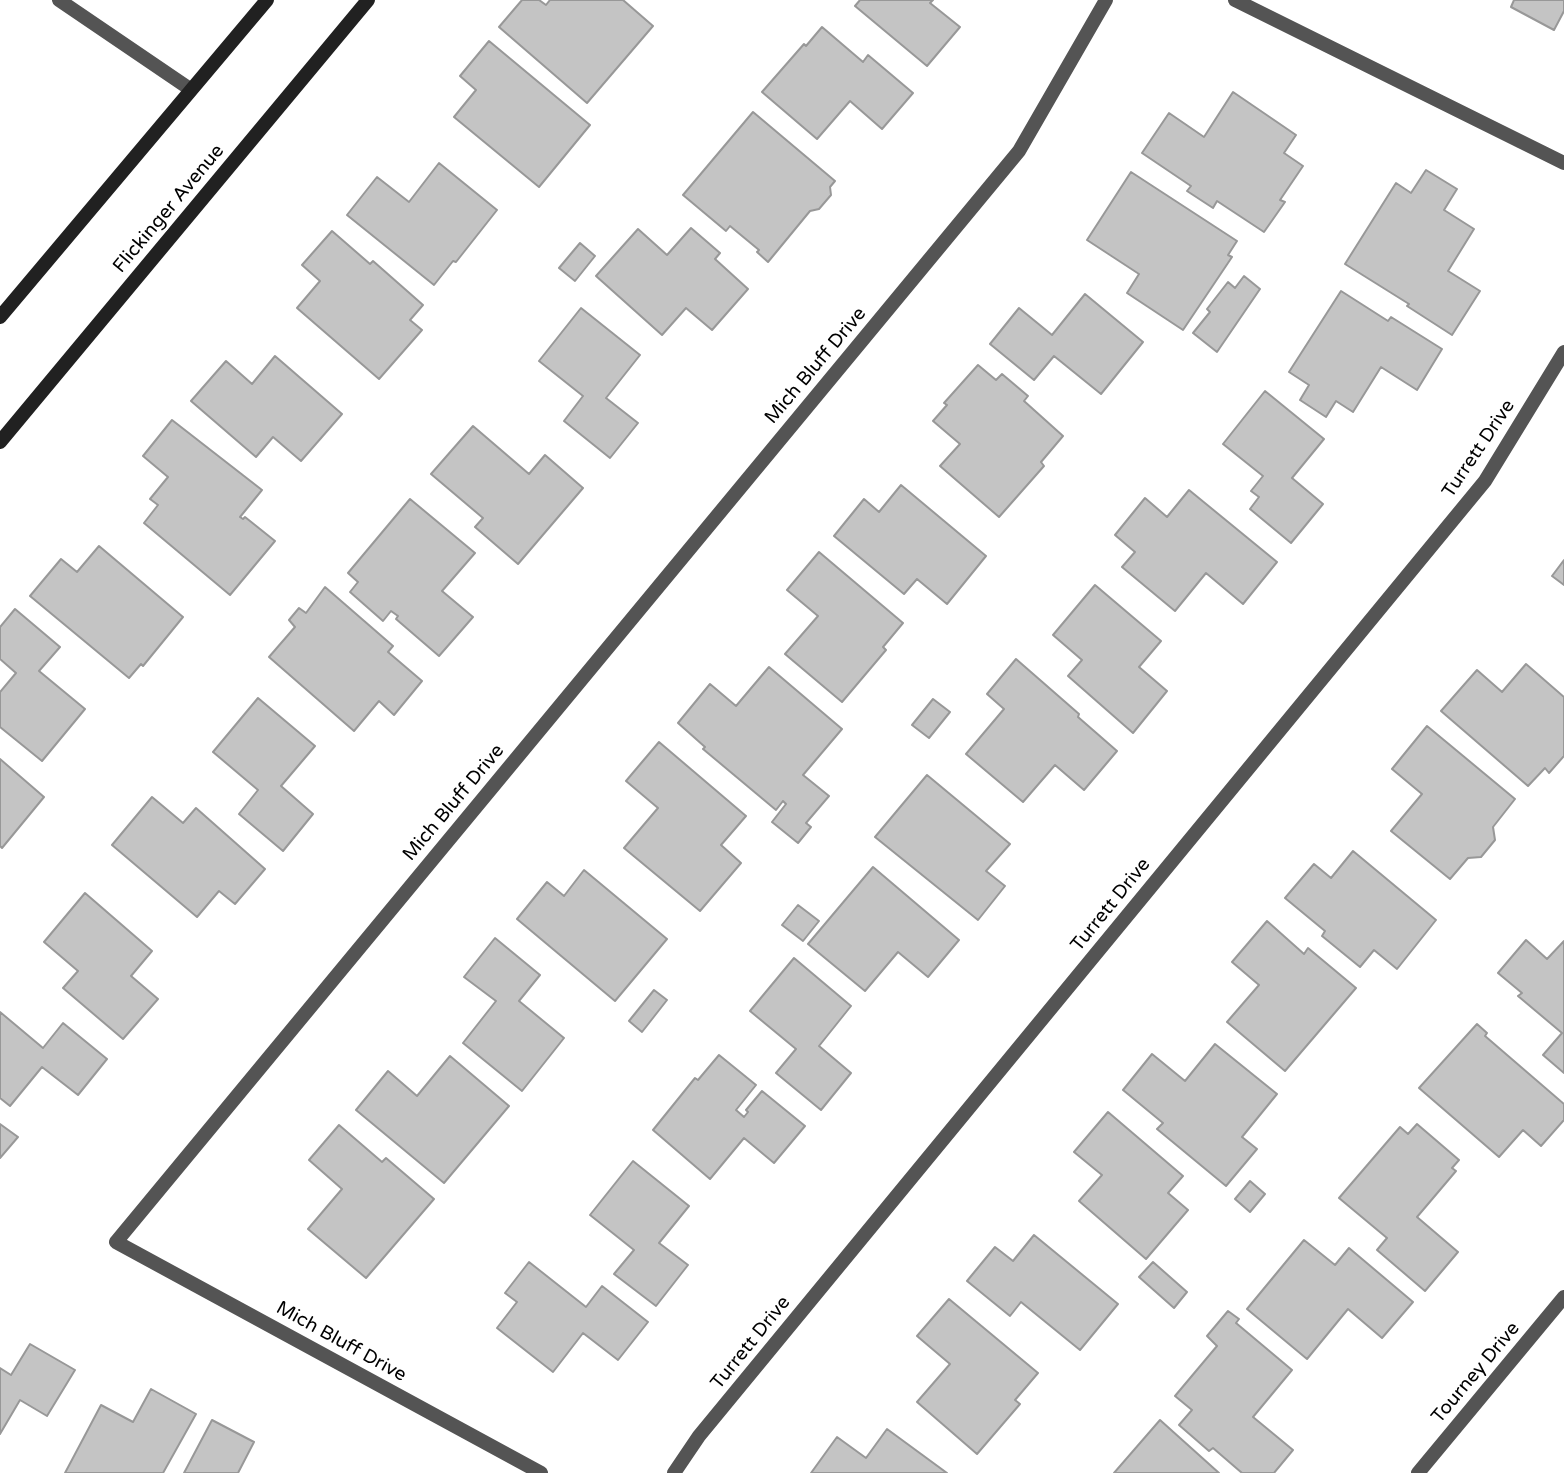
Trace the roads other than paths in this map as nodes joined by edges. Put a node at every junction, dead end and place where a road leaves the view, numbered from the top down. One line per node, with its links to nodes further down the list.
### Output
1 (59, 0): 6 (street)
2 (267, 0): 6 (main road)
3 (368, 0): 10 (main road, Flickinger Avenue)
4 (1107, 0): 12 (street, Mich Bluff Drive)
5 (1235, 0): 7 (street)
6 (190, 89): 8 (main road)
7 (1564, 163)
8 (0, 317)
9 (1564, 352): 13 (street, Turrett Drive)
10 (0, 442)
11 (1564, 1297): 14 (street, Tourney Drive)
12 (541, 1473)
13 (674, 1473)
14 (1418, 1473)

